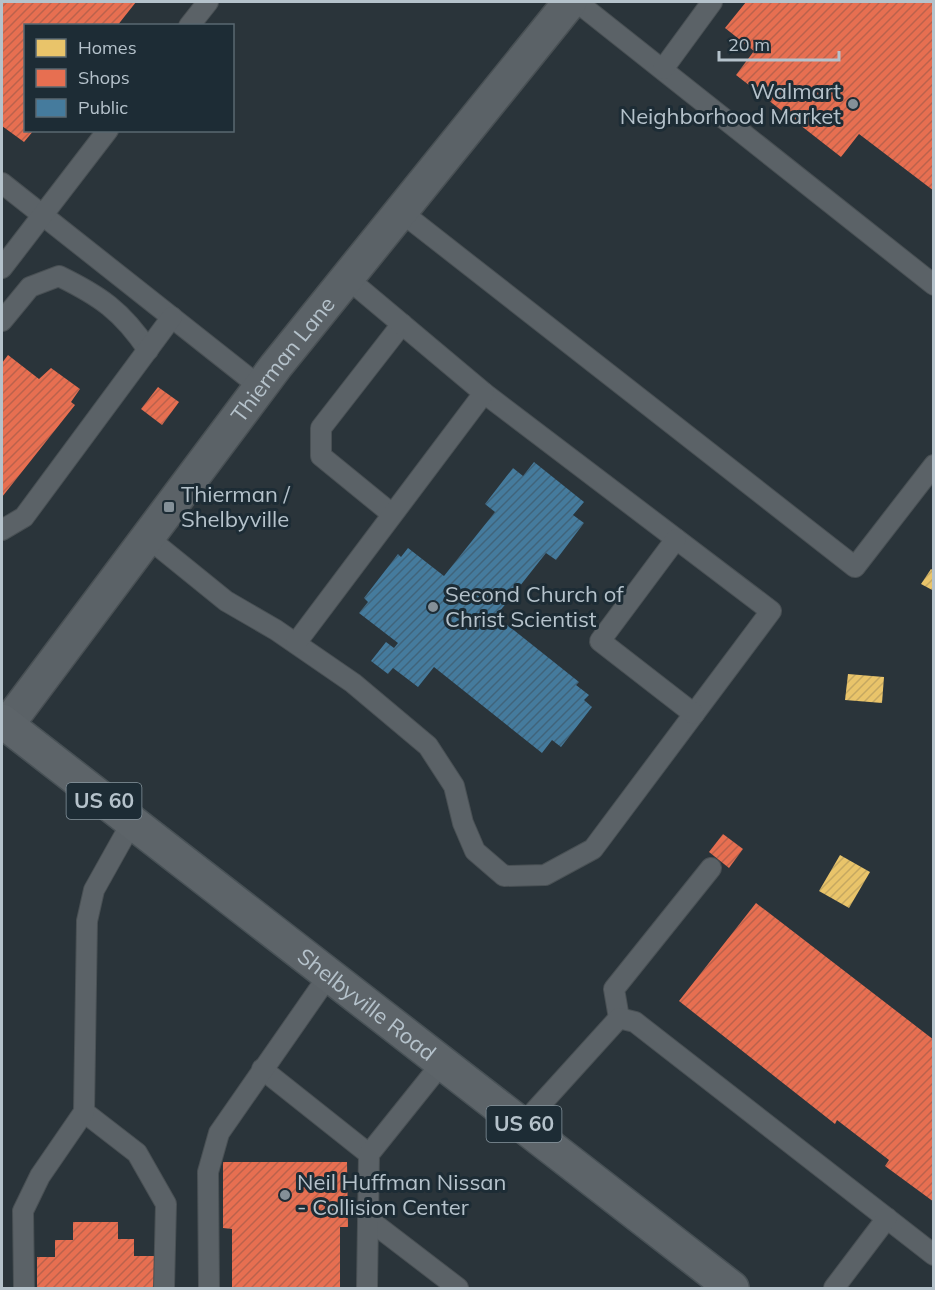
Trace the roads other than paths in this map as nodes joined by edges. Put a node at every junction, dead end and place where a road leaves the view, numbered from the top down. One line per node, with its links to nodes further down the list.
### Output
1 (208, 2): 5 (lane)
2 (570, 2): 9 (street, Thierman Lane)
3 (577, 2): 6 (lane)
4 (712, 2): 6 (lane)
5 (191, 24)
6 (663, 69): 13 (lane)
7 (106, 132): 10 (lane)
8 (2, 183): 10 (lane)
9 (400, 212): 12 (street, Thierman Lane); 20 (lane)
10 (43, 215): 11 (lane); 14 (lane)
11 (2, 268)
12 (347, 278): 16 (lane); 18 (street, Thierman Lane)
13 (933, 285)
14 (172, 317): 17 (lane); 18 (lane)
15 (2, 321): 17 (lane)
16 (402, 324): 19 (lane); 21 (lane)
17 (148, 350): 22 (lane)
18 (260, 387): 23 (street, Thierman Lane)
19 (484, 393): 21 (lane); 24 (lane)
20 (933, 465)
21 (392, 514): 25 (lane)
22 (2, 530)
23 (147, 537): 25 (lane); 27 (street, Thierman Lane)
24 (676, 538): 26 (lane); 26 (lane)
25 (296, 644): 26 (lane)
26 (694, 714)
27 (3, 725): 28 (main road, Shelbyville Road / US 60)
28 (132, 822): 30 (main road, Shelbyville Road / US 60); 34 (lane)
29 (711, 868): 31 (lane)
30 (329, 975): 32 (main road, Shelbyville Road / US 60); 33 (lane)
31 (619, 1018): 35 (lane); 37 (lane)
32 (442, 1063): 35 (main road, Shelbyville Road / US 60); 36 (lane)
33 (262, 1069): 36 (lane); 42 (lane)
34 (84, 1112): 40 (lane); 41 (lane)
35 (523, 1124): 45 (main road, Shelbyville Road / US 60)
36 (369, 1154): 38 (lane)
37 (887, 1218): 39 (lane); 46 (lane)
38 (368, 1219): 43 (lane); 44 (lane)
39 (933, 1255)
40 (24, 1288)
41 (164, 1288)
42 (209, 1288)
43 (367, 1288)
44 (458, 1288)
45 (732, 1288)
46 (834, 1288)

